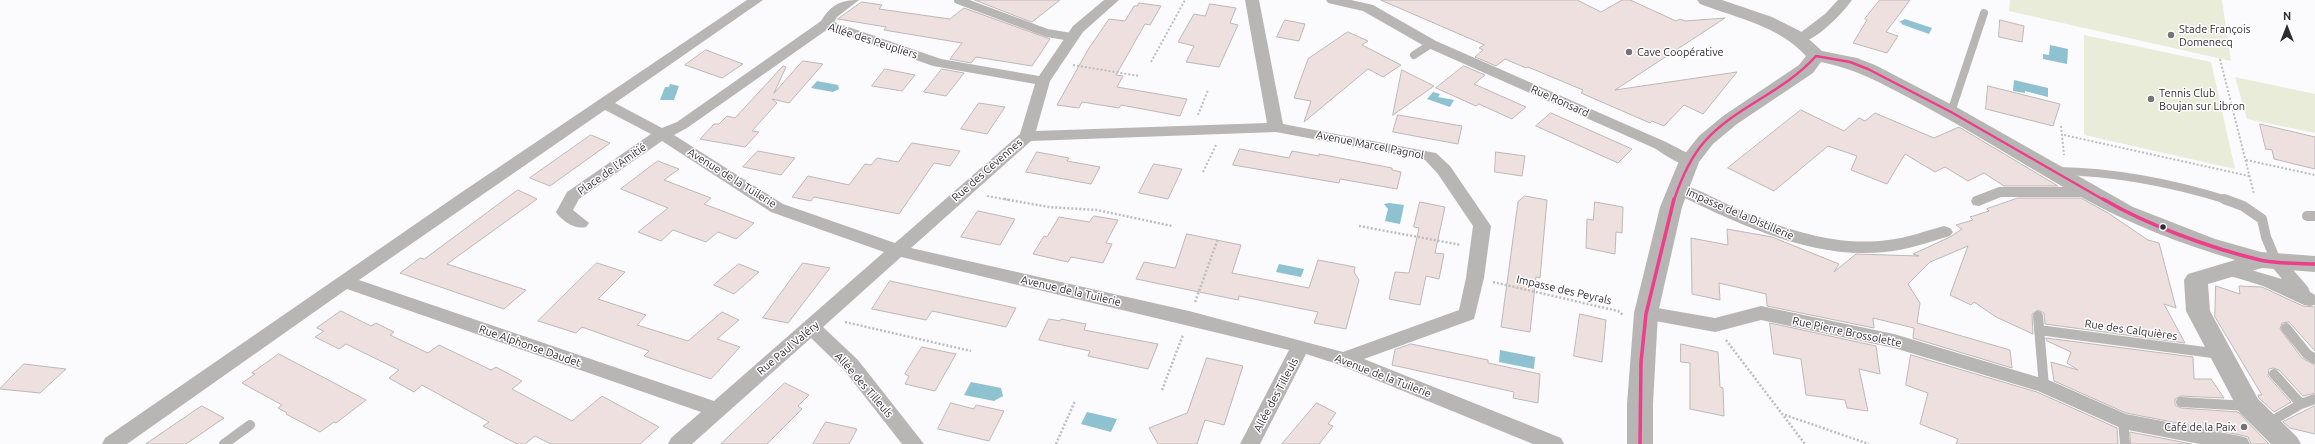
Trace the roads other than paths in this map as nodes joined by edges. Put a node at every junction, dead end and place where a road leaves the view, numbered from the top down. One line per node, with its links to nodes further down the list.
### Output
1 (756, 0): 17 (street)
2 (852, 0): 10 (street)
3 (958, 0): 11 (lane)
4 (1112, 0): 11 (street, Rue des Cévennes)
5 (1252, 0): 19 (street)
6 (1333, 0): 13 (street, Rue Ronsard)
7 (1706, 0): 12 (street)
8 (1845, 0): 12 (street)
9 (1984, 13): 18 (lane)
10 (826, 24): 16 (street, Allée des Peupliers); 20 (street, Allée des Peupliers)
11 (1071, 37): 16 (street, Rue des Cévennes)
12 (1801, 39): 15 (street)
13 (1431, 44): 14 (lane); 22 (street, Rue Ronsard)
14 (1414, 55)
15 (1816, 56): 18 (street); 22 (street)
16 (1043, 81): 21 (street, Rue des Cévennes)
17 (605, 104): 20 (street, Avenue de la Tuilerie); 33 (street)
18 (1951, 112): 23 (street)
19 (1276, 127): 21 (street, Avenue Marcel Pagnol); 42 (street, Avenue Marcel Pagnol)
20 (662, 134): 27 (street, Place de l'Amitié); 29 (street, Avenue de la Tuilerie)
21 (1027, 136): 29 (street, Rue des Cévennes)
22 (1689, 161): 24 (street)
23 (2053, 172): 25 (street); 30 (lane)
24 (1678, 188): 28 (street, Impasse de la Distillerie); 36 (street)
25 (2088, 192): 26 (street); 30 (street)
26 (1979, 201)
27 (580, 223)
28 (1944, 232)
29 (896, 250): 37 (street, Rue Paul Valéry); 40 (street, Avenue de la Tuilerie)
30 (2269, 261): 31 (street); 32 (street); 34 (street)
31 (2315, 264)
32 (2227, 269): 34 (street); 41 (street)
33 (345, 282): 50 (street, Rue Alphonse Daudet); 54 (street)
34 (2312, 303)
35 (2038, 316): 39 (lane)
36 (1646, 319): 45 (street, Rue Pierre Brossolette); 60 (street)
37 (818, 322): 50 (street, Rue Paul Valéry); 57 (street, Allée des Tilleuls)
38 (2286, 328): 43 (lane)
39 (2039, 330): 41 (lane, Rue des Calquières); 45 (lane)
40 (1301, 346): 42 (street, Avenue de la Tuilerie); 58 (street, Allée des Tilleuls)
41 (2220, 354): 49 (street)
42 (1344, 359): 59 (street, Avenue de la Tuilerie)
43 (2315, 359)
44 (2274, 374): 48 (lane)
45 (2044, 386): 51 (street, Rue Pierre Brossolette)
46 (2315, 399): 48 (lane)
47 (2181, 402): 49 (lane)
48 (2301, 404): 52 (lane)
49 (2249, 406): 52 (street)
50 (715, 409): 56 (street, Rue Paul Valéry)
51 (2123, 421): 61 (lane); 62 (street, Rue Pierre Brossolette)
52 (2267, 424): 63 (street)
53 (250, 425): 55 (lane)
54 (112, 444)
55 (224, 444)
56 (678, 444)
57 (914, 444)
58 (1250, 444)
59 (1554, 444)
60 (1640, 444)
61 (2125, 444)
62 (2240, 444)
63 (2288, 444)

